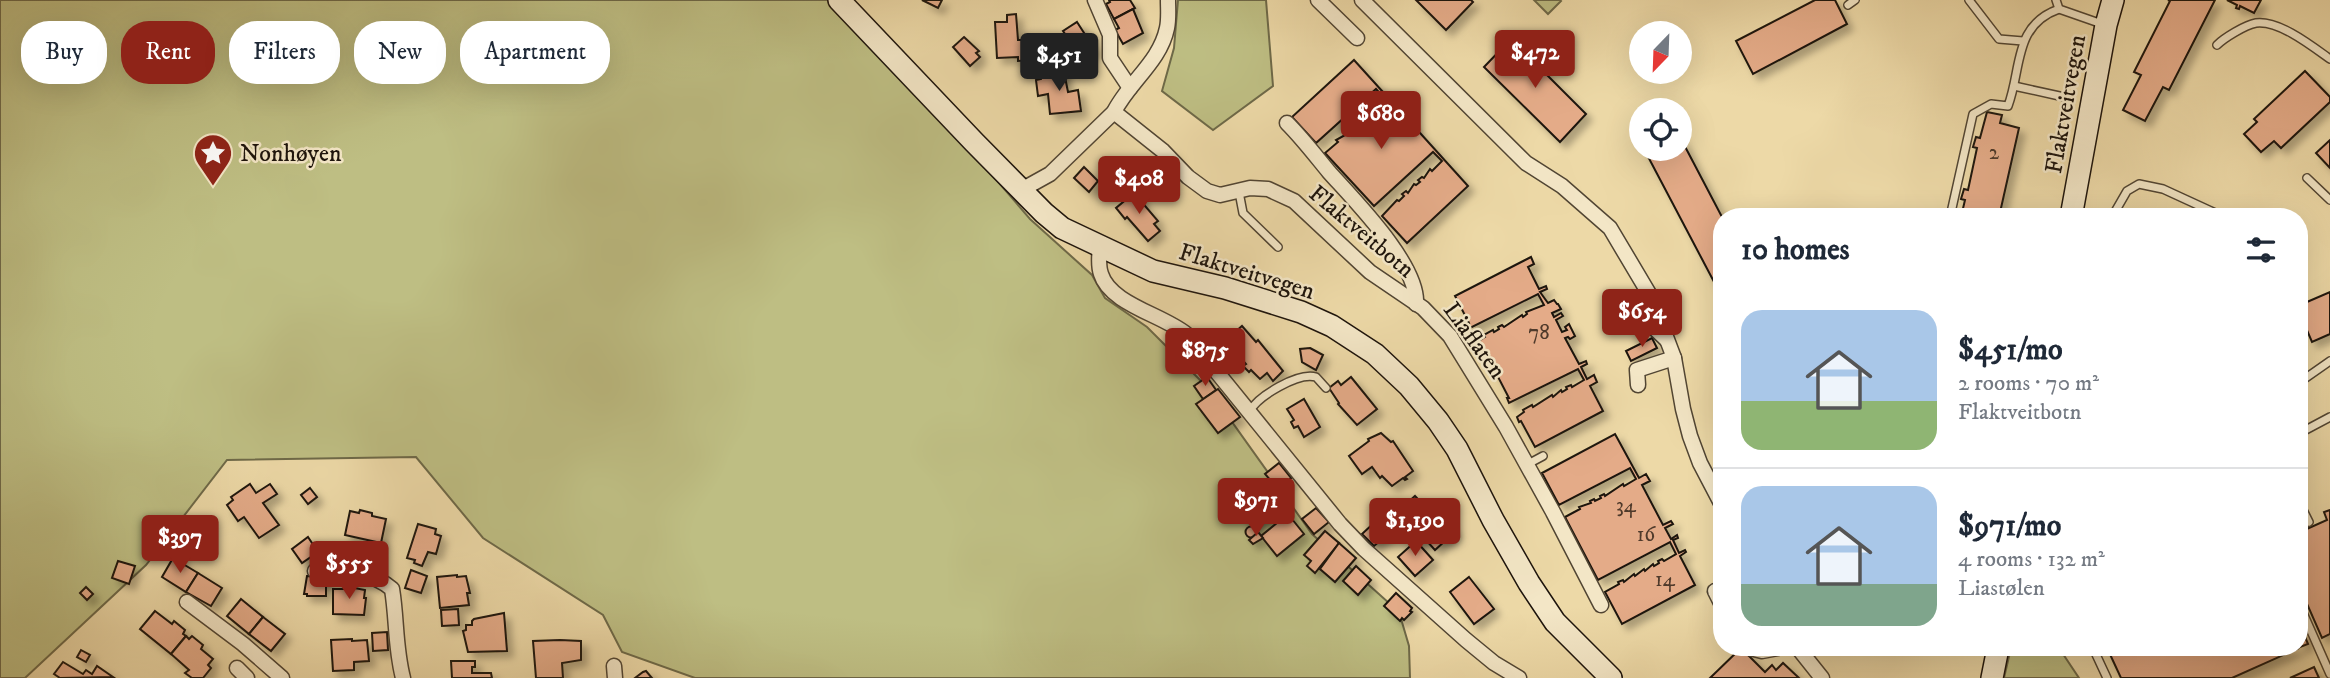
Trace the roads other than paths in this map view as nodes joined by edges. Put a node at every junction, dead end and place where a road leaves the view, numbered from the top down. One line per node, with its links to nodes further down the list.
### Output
1 (839, 0): 21 (main road, Flaktveitvegen)
2 (1095, 0): 16 (street)
3 (1168, 0): 16 (street)
4 (1318, 0): 11 (street)
5 (1362, 0): 32 (street)
6 (1969, 0): 12 (lane)
7 (2056, 0): 9 (lane)
8 (2113, 0): 10 (main road, Flaktveitvegen)
9 (2059, 9): 10 (lane); 12 (lane)
10 (2106, 25): 25 (main road, Flaktveitvegen)
11 (1357, 38)
12 (2023, 41): 15 (lane)
13 (2217, 45): 14 (lane)
14 (2330, 59)
15 (2014, 86): 17 (lane); 24 (lane)
16 (1130, 88): 18 (street)
17 (2064, 97)
18 (1114, 112): 21 (street); 22 (street, Flaktveitbotn)
19 (1287, 123): 30 (street, Liaflaten)
20 (2307, 178): 23 (lane)
21 (1023, 190): 28 (main road, Flaktveitvegen)
22 (1238, 192): 29 (lane); 30 (street, Flaktveitbotn)
23 (2330, 200)
24 (1952, 208)
25 (2073, 208)
26 (2117, 208): 27 (lane)
27 (2204, 208)
28 (1100, 247): 37 (street); 54 (main road, Flaktveitvegen)
29 (1278, 247)
30 (1416, 304): 41 (street, Liaflaten)
31 (1627, 307): 32 (lane)
32 (1672, 352): 35 (street); 42 (street)
33 (2330, 361): 34 (lane)
34 (2308, 376)
35 (1638, 385)
36 (1326, 388): 37 (lane)
37 (1249, 412): 53 (street)
38 (2330, 417): 39 (lane)
39 (2308, 429)
40 (1544, 456): 41 (lane)
41 (1528, 464): 45 (street, Liaflaten)
42 (1713, 488)
43 (315, 571): 52 (street)
44 (187, 603): 51 (street)
45 (1601, 605)
46 (2308, 624): 50 (lane)
47 (1804, 656): 55 (street)
48 (1996, 656): 56 (main road)
49 (2097, 656): 57 (lane)
50 (2330, 674)
51 (282, 678)
52 (403, 678)
53 (1519, 678)
54 (1611, 678)
55 (1822, 678)
56 (1992, 678)
57 (2107, 678)

